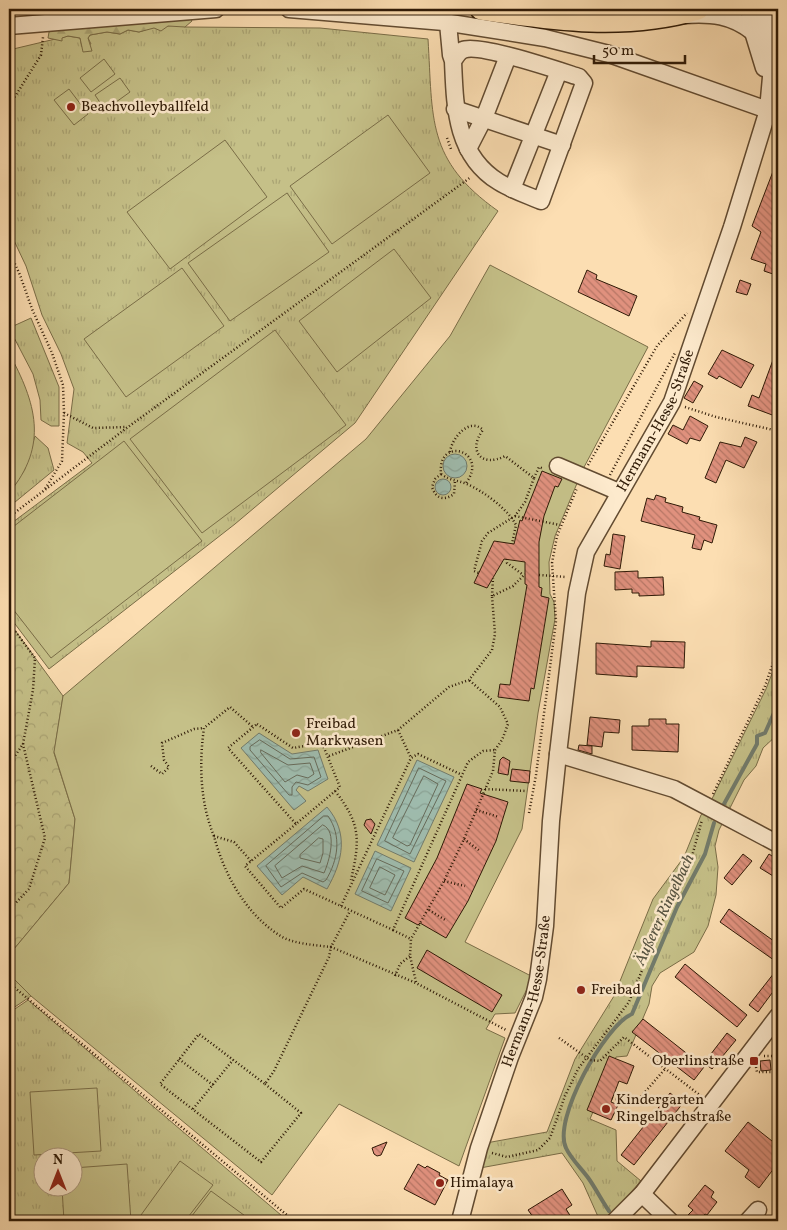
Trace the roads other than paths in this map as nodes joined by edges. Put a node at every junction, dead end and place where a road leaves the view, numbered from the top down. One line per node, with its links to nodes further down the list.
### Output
1 (216, 9): 9 (street)
2 (289, 9): 8 (street)
3 (481, 9): 7 (main road)
4 (698, 9): 7 (main road)
5 (749, 9): 10 (street, Hermann-Hesse-Straße)
6 (763, 9): 14 (street, Hermann-Hesse-Straße)
7 (675, 16): 10 (street)
8 (448, 23): 12 (street); 16 (street)
9 (9, 26)
10 (753, 32): 14 (street, Hermann-Hesse-Straße)
11 (508, 56): 12 (street); 13 (street); 17 (street)
12 (453, 61): 15 (street)
13 (559, 71): 18 (street); 19 (street)
14 (770, 89): 16 (street, Hermann-Hesse-Straße)
15 (455, 109): 17 (street); 20 (street)
16 (773, 112): 23 (street, Hermann-Hesse-Straße)
17 (484, 118): 18 (street); 20 (street)
18 (534, 135): 19 (street); 21 (street)
19 (562, 146): 21 (street)
20 (468, 149): 21 (street)
21 (512, 189)
22 (554, 469): 23 (street)
23 (612, 489): 24 (street, Hermann-Hesse-Straße)
24 (558, 754): 25 (street); 28 (street, Hermann-Hesse-Straße)
25 (778, 844)
26 (778, 1016): 27 (street)
27 (642, 1194): 29 (street); 30 (street)
28 (460, 1221)
29 (616, 1221)
30 (670, 1221)

